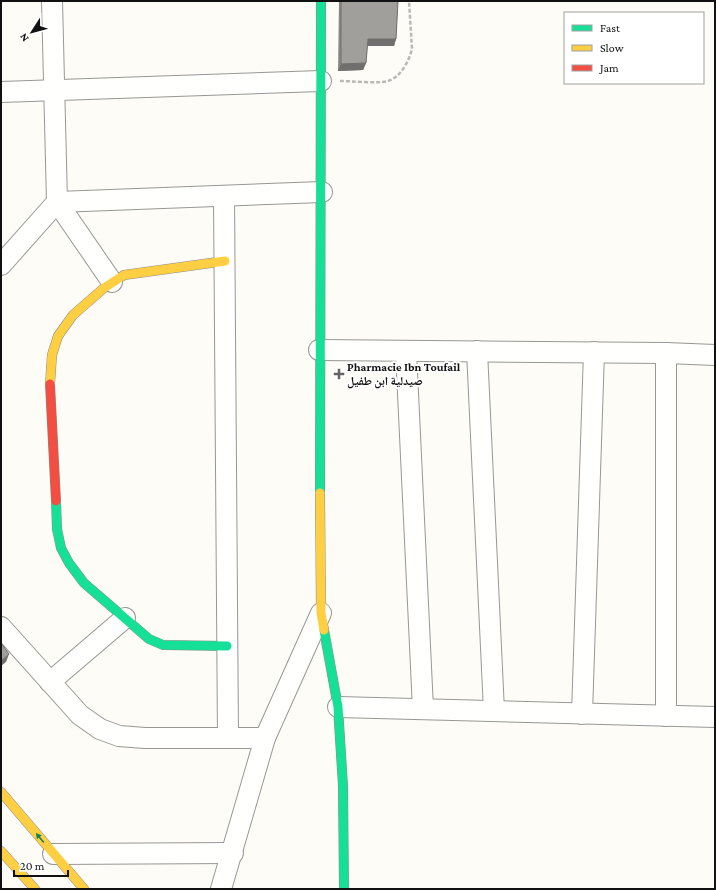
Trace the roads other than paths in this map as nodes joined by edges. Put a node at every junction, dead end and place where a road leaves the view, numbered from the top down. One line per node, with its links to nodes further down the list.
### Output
1 (52, 1): 4 (street)
2 (321, 1): 3 (street)
3 (321, 81): 4 (street); 6 (street)
4 (54, 89): 5 (street); 8 (street)
5 (1, 92)
6 (322, 192): 7 (street); 12 (street)
7 (224, 196): 8 (street); 9 (street)
8 (57, 202): 10 (street); 11 (street)
9 (225, 261): 11 (street); 21 (street)
10 (1, 264)
11 (112, 282): 19 (street)
12 (319, 350): 13 (street); 18 (street)
13 (406, 351): 14 (street); 24 (street)
14 (477, 351): 15 (street); 25 (street)
15 (594, 352): 16 (street); 26 (street)
16 (666, 353): 17 (street); 27 (street)
17 (715, 355)
18 (321, 613): 23 (street); 30 (street)
19 (125, 618): 21 (street); 22 (street)
20 (1, 628): 22 (street)
21 (227, 646): 29 (street)
22 (50, 682): 29 (street)
23 (338, 707): 24 (street); 38 (street)
24 (423, 709): 25 (street)
25 (494, 711): 26 (street)
26 (582, 714): 27 (street)
27 (666, 716): 28 (street)
28 (715, 718)
29 (228, 738): 30 (street)
30 (265, 738): 33 (street)
31 (1, 792): 34 (street, one-way to 31)
32 (1, 851): 35 (street)
33 (233, 853): 34 (street); 37 (street)
34 (53, 854): 36 (street)
35 (35, 889)
36 (84, 889)
37 (221, 889)
38 (344, 889)

